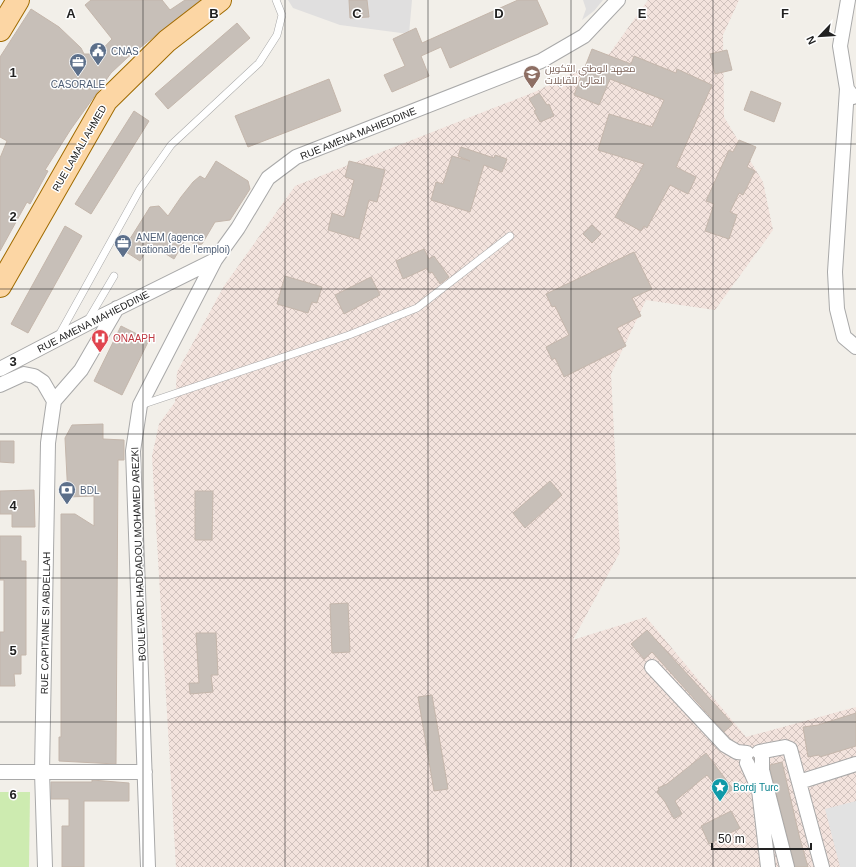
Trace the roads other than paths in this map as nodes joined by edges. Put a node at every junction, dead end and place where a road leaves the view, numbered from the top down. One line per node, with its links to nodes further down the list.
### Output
1 (18, 0): 6 (main road)
2 (220, 0): 12 (main road, RUE LAMALI AHMED)
3 (276, 0): 15 (lane)
4 (618, 0): 10 (street, RUE AMENA MAHIEDDINE)
5 (848, 0): 7 (street)
6 (0, 30)
7 (848, 89): 8 (street); 16 (street)
8 (856, 102)
9 (510, 236): 22 (lane)
10 (215, 260): 13 (street, RUE AMENA MAHIEDDINE); 22 (street, BOULEVARD HADDADOU MOHAMED AREZKI)
11 (114, 276): 14 (lane)
12 (0, 286)
13 (117, 308): 14 (street, RUE AMENA MAHIEDDINE); 19 (street)
14 (86, 324): 15 (street, RUE AMENA MAHIEDDINE)
15 (56, 340): 17 (street, RUE AMENA MAHIEDDINE)
16 (856, 347)
17 (0, 369)
18 (44, 382): 19 (street); 20 (street); 21 (street)
19 (71, 383): 21 (street)
20 (0, 384)
21 (54, 401): 27 (street, RUE CAPITAINE SI ABDELLAH)
22 (140, 405): 28 (street, BOULEVARD HADDADOU MOHAMED AREZKI)
23 (652, 667): 24 (street)
24 (754, 756): 29 (street); 32 (street); 33 (street)
25 (856, 764): 29 (street)
26 (0, 772): 27 (street)
27 (42, 772): 28 (street); 30 (street, RUE CAPITAINE SI ABDELLAH)
28 (145, 772): 31 (street, BOULEVARD HADDADOU MOHAMED AREZKI)
29 (799, 782): 34 (street)
30 (45, 867)
31 (148, 867)
32 (768, 867)
33 (787, 867)
34 (822, 867)

